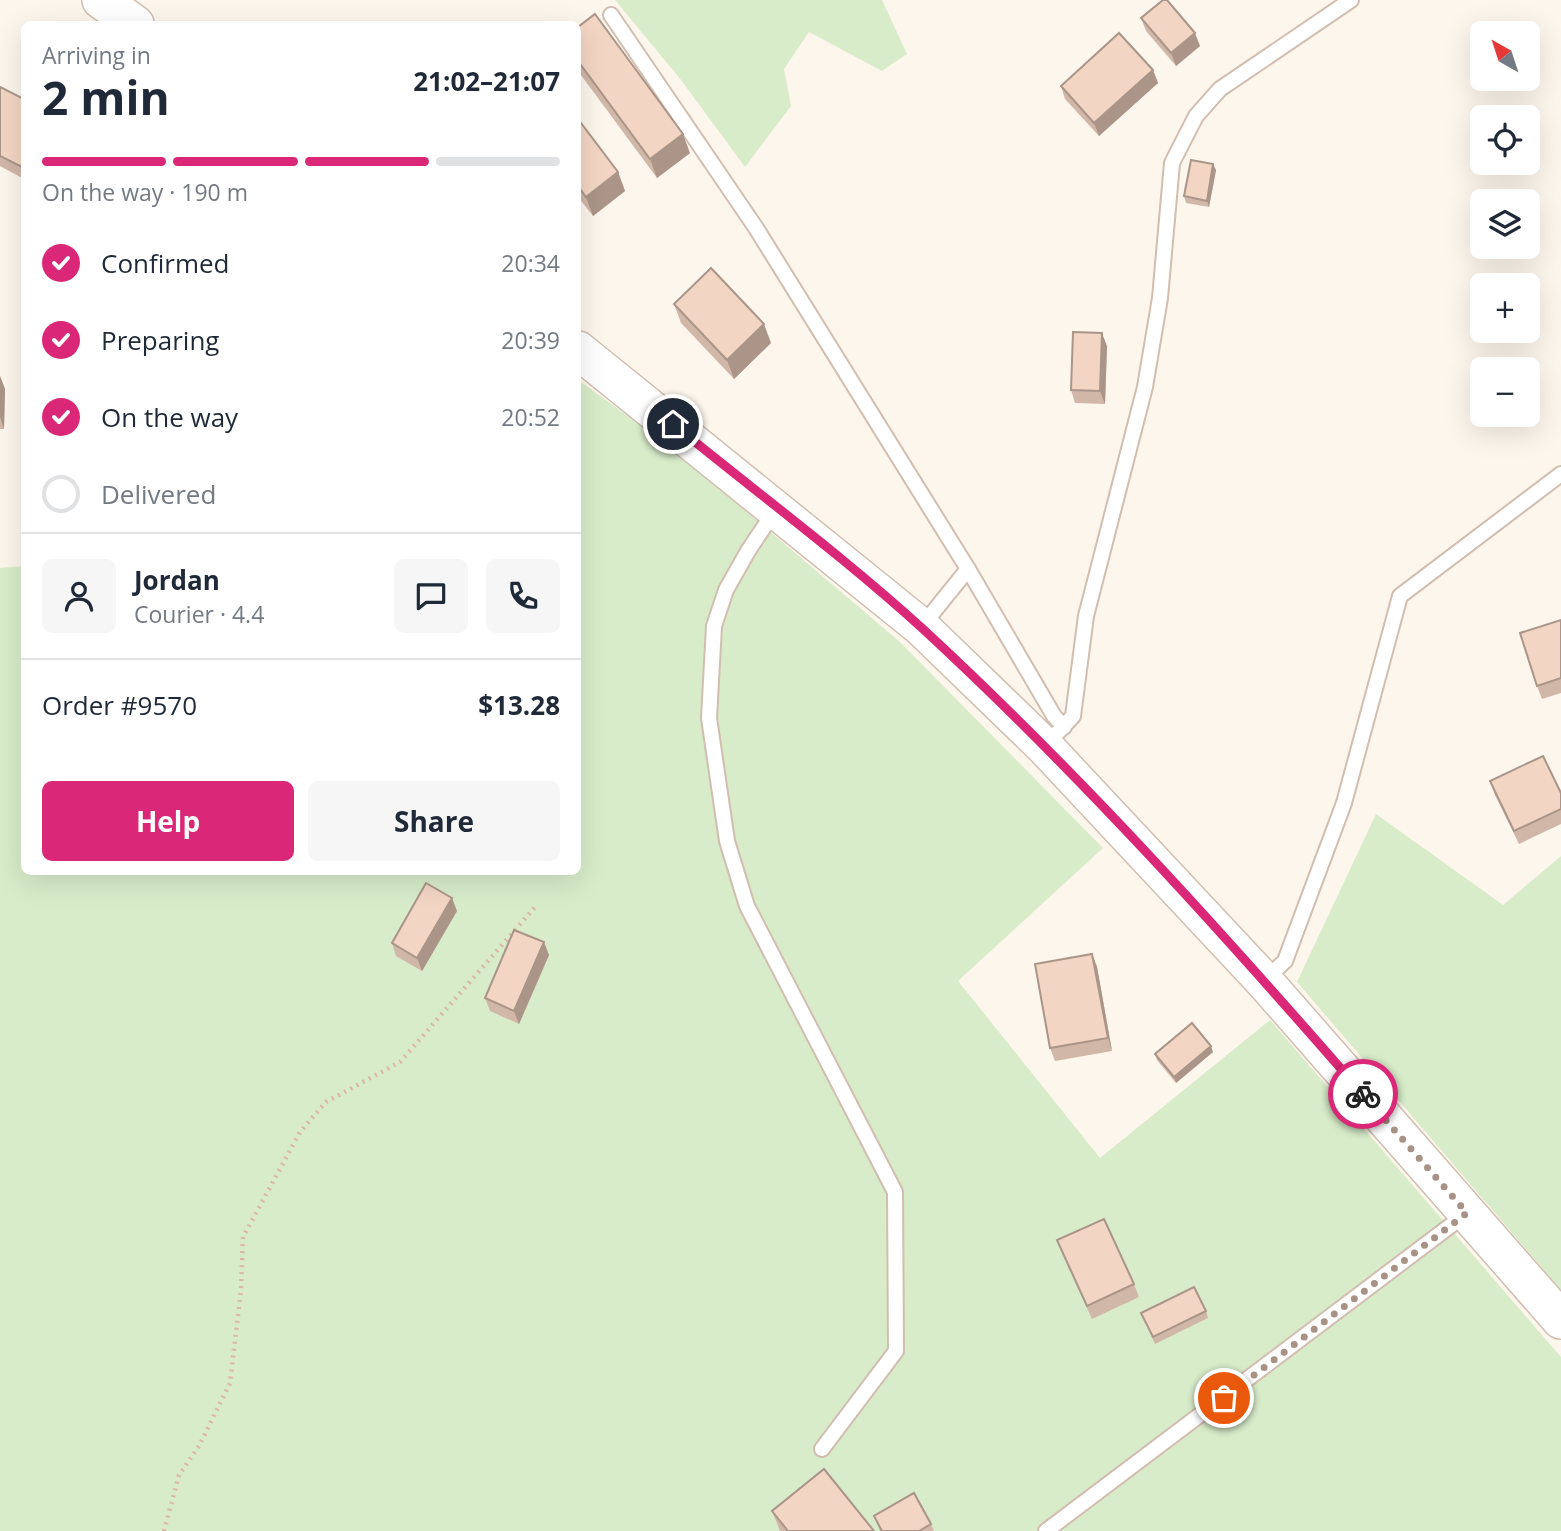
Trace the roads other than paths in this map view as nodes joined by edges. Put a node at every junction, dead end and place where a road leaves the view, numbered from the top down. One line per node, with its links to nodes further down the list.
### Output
1 (101, 0): 4 (street)
2 (1351, 0): 10 (lane)
3 (611, 15): 8 (lane)
4 (131, 21)
5 (581, 352): 7 (street)
6 (1561, 474): 11 (lane)
7 (777, 508): 9 (street); 14 (lane)
8 (968, 569): 9 (lane); 10 (lane)
9 (921, 627): 10 (street)
10 (1055, 737): 11 (street)
11 (1264, 981): 12 (street)
12 (1467, 1213): 13 (street); 15 (lane)
13 (1561, 1320)
14 (822, 1449)
15 (1046, 1531)

